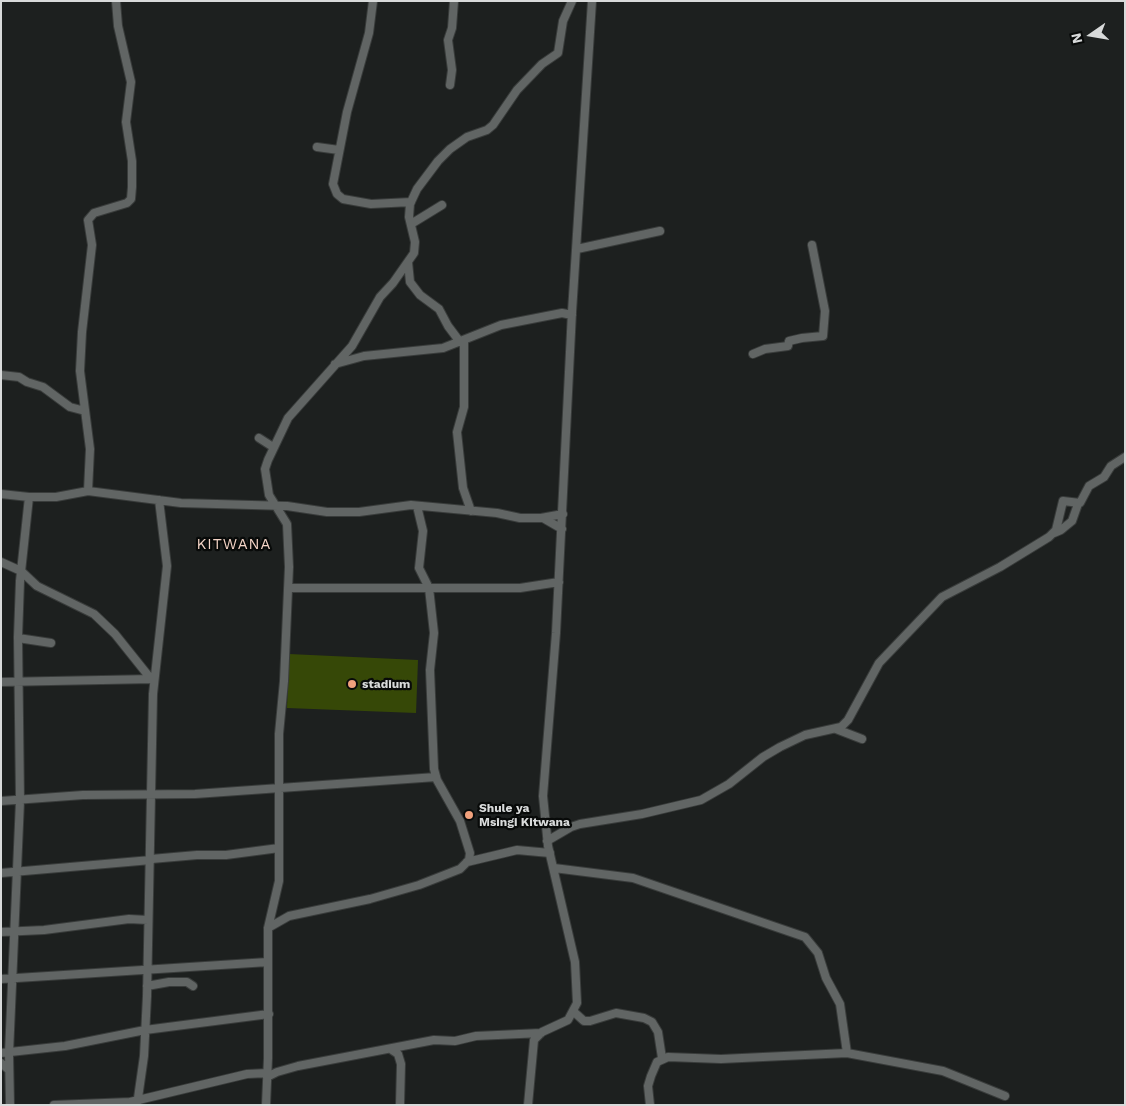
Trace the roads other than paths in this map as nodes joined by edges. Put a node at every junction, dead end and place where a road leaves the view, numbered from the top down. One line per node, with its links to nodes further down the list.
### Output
1 (116, 1): 21 (street)
2 (373, 1): 8 (street)
3 (454, 1): 6 (street)
4 (572, 1): 9 (street)
5 (592, 1): 14 (street)
6 (450, 84)
7 (317, 148): 8 (street)
8 (340, 150): 9 (street)
9 (411, 202): 11 (street)
10 (442, 205): 11 (street)
11 (411, 224): 15 (street)
12 (660, 231): 14 (street)
13 (812, 245): 18 (street)
14 (577, 249): 16 (street)
15 (408, 262): 17 (street); 19 (street)
16 (572, 315): 17 (street); 33 (street)
17 (462, 341): 19 (street); 32 (street)
18 (753, 354)
19 (335, 364): 23 (street)
20 (1, 375): 21 (street)
21 (86, 411): 25 (street)
22 (259, 438): 23 (street)
23 (273, 447): 31 (street)
24 (1125, 457): 29 (street)
25 (88, 491): 27 (street); 28 (street)
26 (1, 494): 27 (street)
27 (29, 498): 38 (street)
28 (159, 500): 31 (street); 44 (street)
29 (1078, 504): 36 (street); 36 (street)
30 (417, 506): 31 (street); 32 (street); 41 (street)
31 (277, 507): 40 (street)
32 (471, 511): 34 (street)
33 (563, 514): 34 (street); 35 (street)
34 (543, 518): 35 (street)
35 (562, 529): 39 (street)
36 (1054, 533): 47 (street)
37 (1, 562): 38 (street)
38 (21, 572): 42 (street); 44 (street)
39 (559, 582): 41 (street); 54 (street)
40 (288, 588): 41 (street); 50 (street)
41 (429, 588): 49 (street)
42 (18, 638): 43 (street); 46 (street)
43 (51, 643)
44 (153, 679): 46 (street); 51 (street)
45 (1, 682): 46 (street)
46 (18, 682): 53 (street)
47 (836, 729): 48 (street); 54 (street)
48 (862, 739)
49 (436, 777): 50 (street); 58 (street)
50 (278, 787): 51 (street); 55 (street)
51 (152, 794): 53 (street); 57 (street)
52 (1, 801): 53 (street)
53 (20, 801): 60 (street)
54 (547, 841): 56 (street)
55 (279, 848): 57 (street); 63 (street)
56 (550, 852): 58 (street); 59 (street)
57 (151, 860): 60 (street); 62 (street)
58 (468, 862): 63 (street)
59 (554, 868): 72 (street); 78 (street)
60 (16, 872): 61 (street); 65 (street)
61 (1, 873)
62 (148, 920): 65 (street); 67 (street)
63 (268, 928): 66 (street)
64 (1, 932): 65 (street)
65 (14, 933): 68 (street)
66 (268, 962): 67 (street); 73 (street)
67 (148, 969): 68 (street); 70 (street)
68 (11, 978): 69 (street); 77 (street)
69 (1, 979)
70 (147, 986): 71 (street); 74 (street)
71 (193, 986)
72 (574, 1012): 75 (street); 79 (street)
73 (268, 1014): 74 (street); 81 (street)
74 (145, 1030): 77 (street); 86 (street)
75 (541, 1033): 76 (street); 91 (street)
76 (392, 1050): 83 (street); 90 (street)
77 (5, 1053): 82 (street)
78 (847, 1053): 79 (street); 85 (street)
79 (662, 1058): 92 (street)
80 (1, 1063): 82 (street)
81 (268, 1063): 83 (street); 84 (street)
82 (9, 1070): 87 (street)
83 (282, 1070): 84 (street)
84 (268, 1075): 86 (street); 89 (street)
85 (1005, 1096)
86 (137, 1102): 88 (street)
87 (10, 1105)
88 (54, 1105)
89 (266, 1105)
90 (400, 1105)
91 (528, 1105)
92 (650, 1105)

